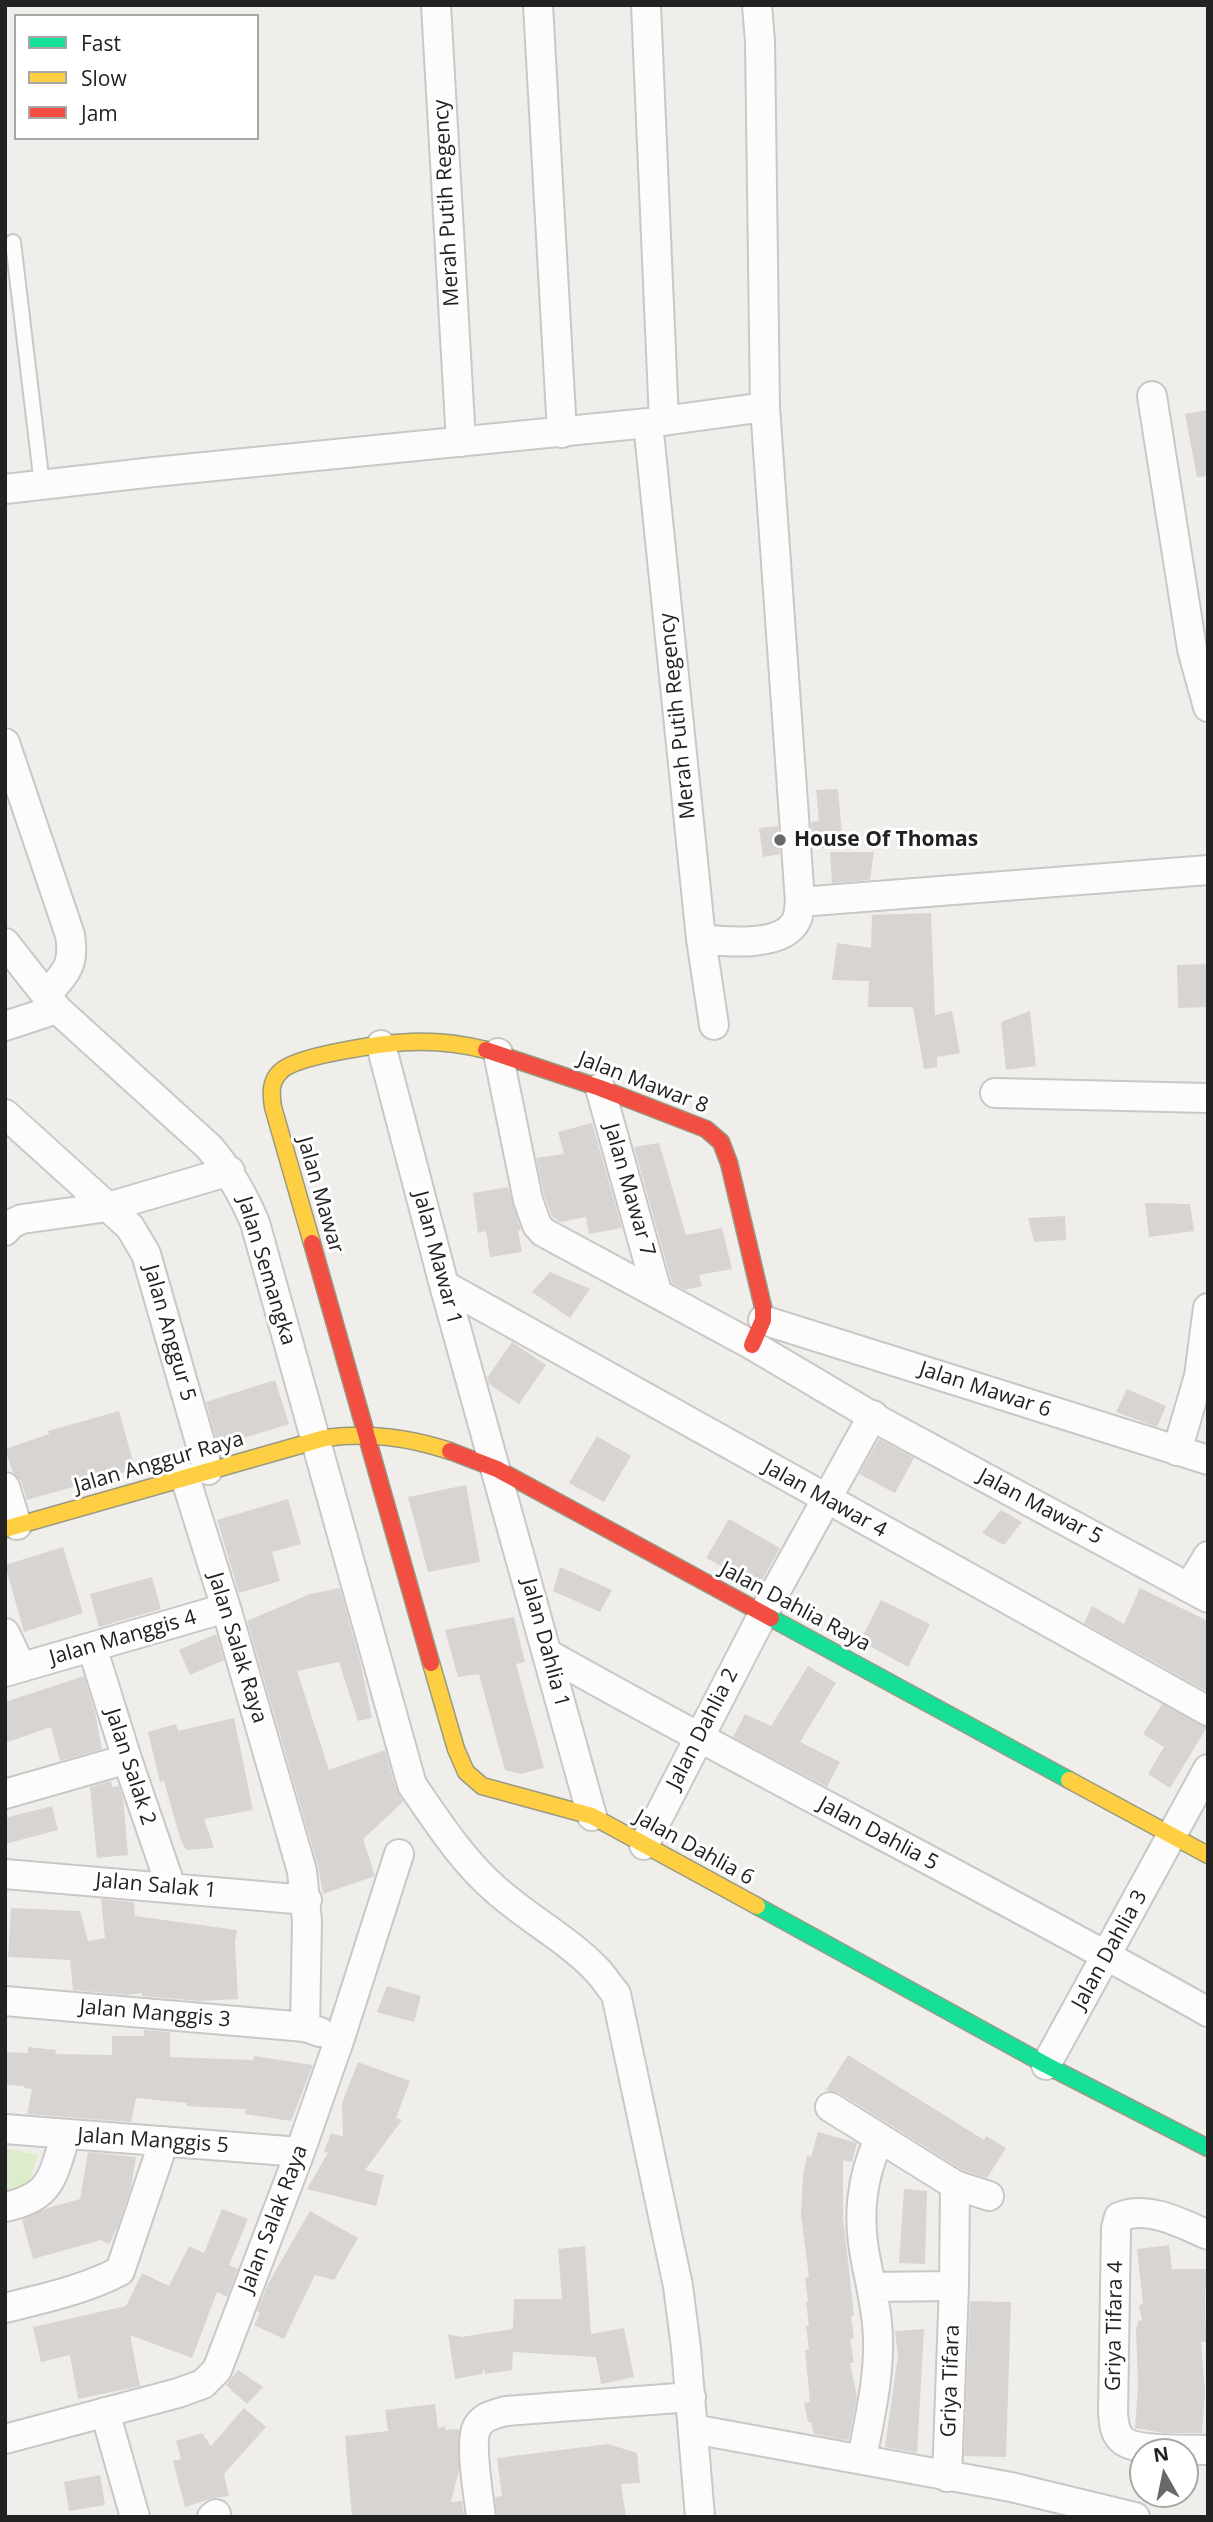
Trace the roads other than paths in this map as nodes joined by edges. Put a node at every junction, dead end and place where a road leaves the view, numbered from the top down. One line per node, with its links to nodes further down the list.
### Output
1 (436, 5): 10 (street, Merah Putih Regency)
2 (538, 5): 9 (street)
3 (646, 5): 8 (street, Merah Putih Regency)
4 (757, 5): 7 (street)
5 (13, 242): 11 (lane)
6 (1152, 396): 13 (street)
7 (765, 407): 8 (street); 17 (street)
8 (656, 422): 9 (street); 18 (street, Merah Putih Regency)
9 (562, 433): 10 (street)
10 (461, 442): 11 (street)
11 (42, 485): 12 (street)
12 (5, 489)
13 (1200, 647): 14 (street)
14 (1208, 707)
15 (5, 743): 20 (street)
16 (1208, 870): 17 (street)
17 (800, 902): 18 (street)
18 (701, 939): 21 (street, Merah Putih Regency)
19 (5, 943): 20 (street, Jalan Semangka)
20 (52, 1002): 22 (street); 29 (street, Jalan Semangka)
21 (714, 1025)
22 (5, 1026)
23 (381, 1045): 24 (street, Jalan Mawar 8); 32 (street, Jalan Mawar 1); 37 (street, Jalan Mawar)
24 (498, 1053): 25 (street, Jalan Mawar 8); 33 (street)
25 (600, 1088): 33 (street, Jalan Mawar 7); 35 (street, Jalan Mawar 8)
26 (995, 1093): 27 (street)
27 (1208, 1098)
28 (5, 1114): 30 (street, Jalan Anggur 5)
29 (230, 1171): 30 (street); 38 (street, Jalan Semangka)
30 (108, 1207): 31 (street); 42 (street, Jalan Anggur 5)
31 (5, 1231)
32 (444, 1285): 41 (street, Jalan Mawar 1); 44 (street, Jalan Mawar 4)
33 (657, 1292): 35 (street)
34 (1208, 1308): 39 (street)
35 (757, 1332): 36 (street, Jalan Mawar 5); 39 (street, Jalan Mawar 6)
36 (873, 1415): 44 (street, Jalan Dahlia 2); 47 (street, Jalan Mawar 5)
37 (357, 1432): 38 (street, Jalan Anggur Raya); 41 (street, Jalan Dahlia Raya); 59 (street, Jalan Dahlia 6)
38 (320, 1438): 42 (street, Jalan Anggur Raya); 87 (street, Jalan Semangka)
39 (1178, 1451): 40 (street, Jalan Mawar 6)
40 (1208, 1460)
41 (497, 1469): 49 (street, Jalan Dahlia Raya); 52 (street, Jalan Dahlia 1)
42 (197, 1474): 45 (street, Jalan Anggur Raya); 48 (street, Jalan Salak Raya)
43 (5, 1487): 45 (street)
44 (826, 1499): 49 (street, Jalan Dahlia 2); 54 (street, Jalan Mawar 4)
45 (11, 1527)
46 (1208, 1556): 47 (street)
47 (1198, 1593)
48 (226, 1608): 51 (street, Jalan Manggis 4); 66 (street, Jalan Salak Raya)
49 (763, 1614): 55 (street, Jalan Dahlia 2); 60 (street, Jalan Dahlia Raya)
50 (5, 1633): 53 (street, Jalan Manggis 4)
51 (92, 1647): 53 (street, Jalan Manggis 4); 56 (street, Jalan Salak 2)
52 (548, 1654): 55 (street, Jalan Dahlia 5); 59 (street, Jalan Dahlia 1)
53 (13, 1670)
54 (1208, 1711)
55 (698, 1739): 61 (street, Jalan Dahlia 2); 67 (street, Jalan Dahlia 5)
56 (127, 1759): 58 (street); 65 (street, Jalan Salak 2)
57 (1208, 1769): 60 (street, Jalan Dahlia 3)
58 (5, 1794)
59 (592, 1816): 61 (street, Jalan Dahlia 6)
60 (1172, 1835): 63 (street, Jalan Dahlia Raya); 67 (street, Jalan Dahlia 3)
61 (644, 1844): 72 (street, Jalan Dahlia 6)
62 (399, 1854): 71 (street, Jalan Salak Raya)
63 (1208, 1855)
64 (5, 1874): 65 (street, Jalan Salak 1)
65 (171, 1886): 66 (street, Jalan Salak 1)
66 (307, 1900): 70 (street, Jalan Salak Raya)
67 (1108, 1955): 69 (street, Jalan Dahlia 5); 72 (street, Jalan Dahlia 3)
68 (5, 2001): 70 (street, Jalan Manggis 3)
69 (1208, 2012)
70 (305, 2027): 71 (street, Jalan Manggis 3)
71 (340, 2038): 79 (street, Jalan Salak Raya)
72 (1046, 2065): 78 (street, Jalan Dahlia 6)
73 (830, 2107): 76 (street)
74 (5, 2129): 75 (street, Jalan Manggis 5)
75 (66, 2135): 77 (street, Jalan Manggis 5); 82 (street)
76 (879, 2139): 80 (street); 85 (street)
77 (164, 2141): 79 (street, Jalan Manggis 5); 86 (street)
78 (1208, 2148)
79 (300, 2152): 88 (street, Jalan Salak Raya)
80 (955, 2185): 81 (street); 84 (street, Griya Tifara)
81 (989, 2196)
82 (5, 2207)
83 (1208, 2235): 91 (street, Griya Tifara 4)
84 (954, 2286): 85 (street); 93 (street, Griya Tifara)
85 (871, 2287): 92 (street)
86 (5, 2308)
87 (691, 2397): 89 (street, Jalan Semangka); 95 (street)
88 (105, 2412): 90 (street, Jalan Salak Raya); 94 (street)
89 (693, 2429): 92 (street); 96 (street, Jalan Semangka)
90 (5, 2439)
91 (1208, 2450)
92 (862, 2459): 93 (street)
93 (947, 2477): 97 (street)
94 (135, 2517)
95 (481, 2517)
96 (700, 2517)
97 (1135, 2517)

